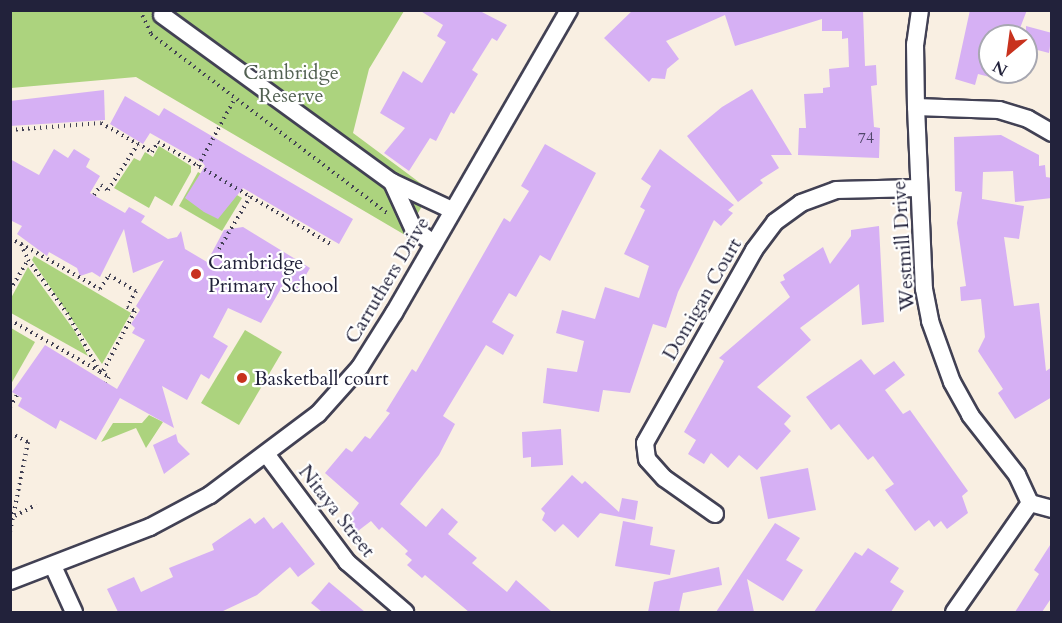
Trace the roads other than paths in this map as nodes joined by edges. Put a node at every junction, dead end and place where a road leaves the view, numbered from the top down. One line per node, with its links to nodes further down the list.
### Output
1 (569, 10): 10 (street, Carruthers Drive)
2 (908, 10): 5 (street, Westmill Drive)
3 (920, 10): 5 (street, Westmill Drive)
4 (162, 15): 8 (street)
5 (915, 44): 6 (street, Westmill Drive)
6 (916, 107): 7 (street); 9 (street, Westmill Drive)
7 (1052, 133)
8 (392, 182): 10 (street); 11 (street)
9 (919, 188): 13 (street, Westmill Drive); 15 (street, Domigan Court)
10 (452, 210): 11 (street, Carruthers Drive)
11 (434, 244): 12 (street, Carruthers Drive)
12 (267, 455): 16 (street, Carruthers Drive); 19 (street, Nitaya Street)
13 (1030, 503): 14 (street); 20 (street)
14 (1052, 509)
15 (715, 514)
16 (54, 566): 17 (street, Carruthers Drive); 18 (street)
17 (10, 582)
18 (74, 612)
19 (405, 612)
20 (955, 612)

